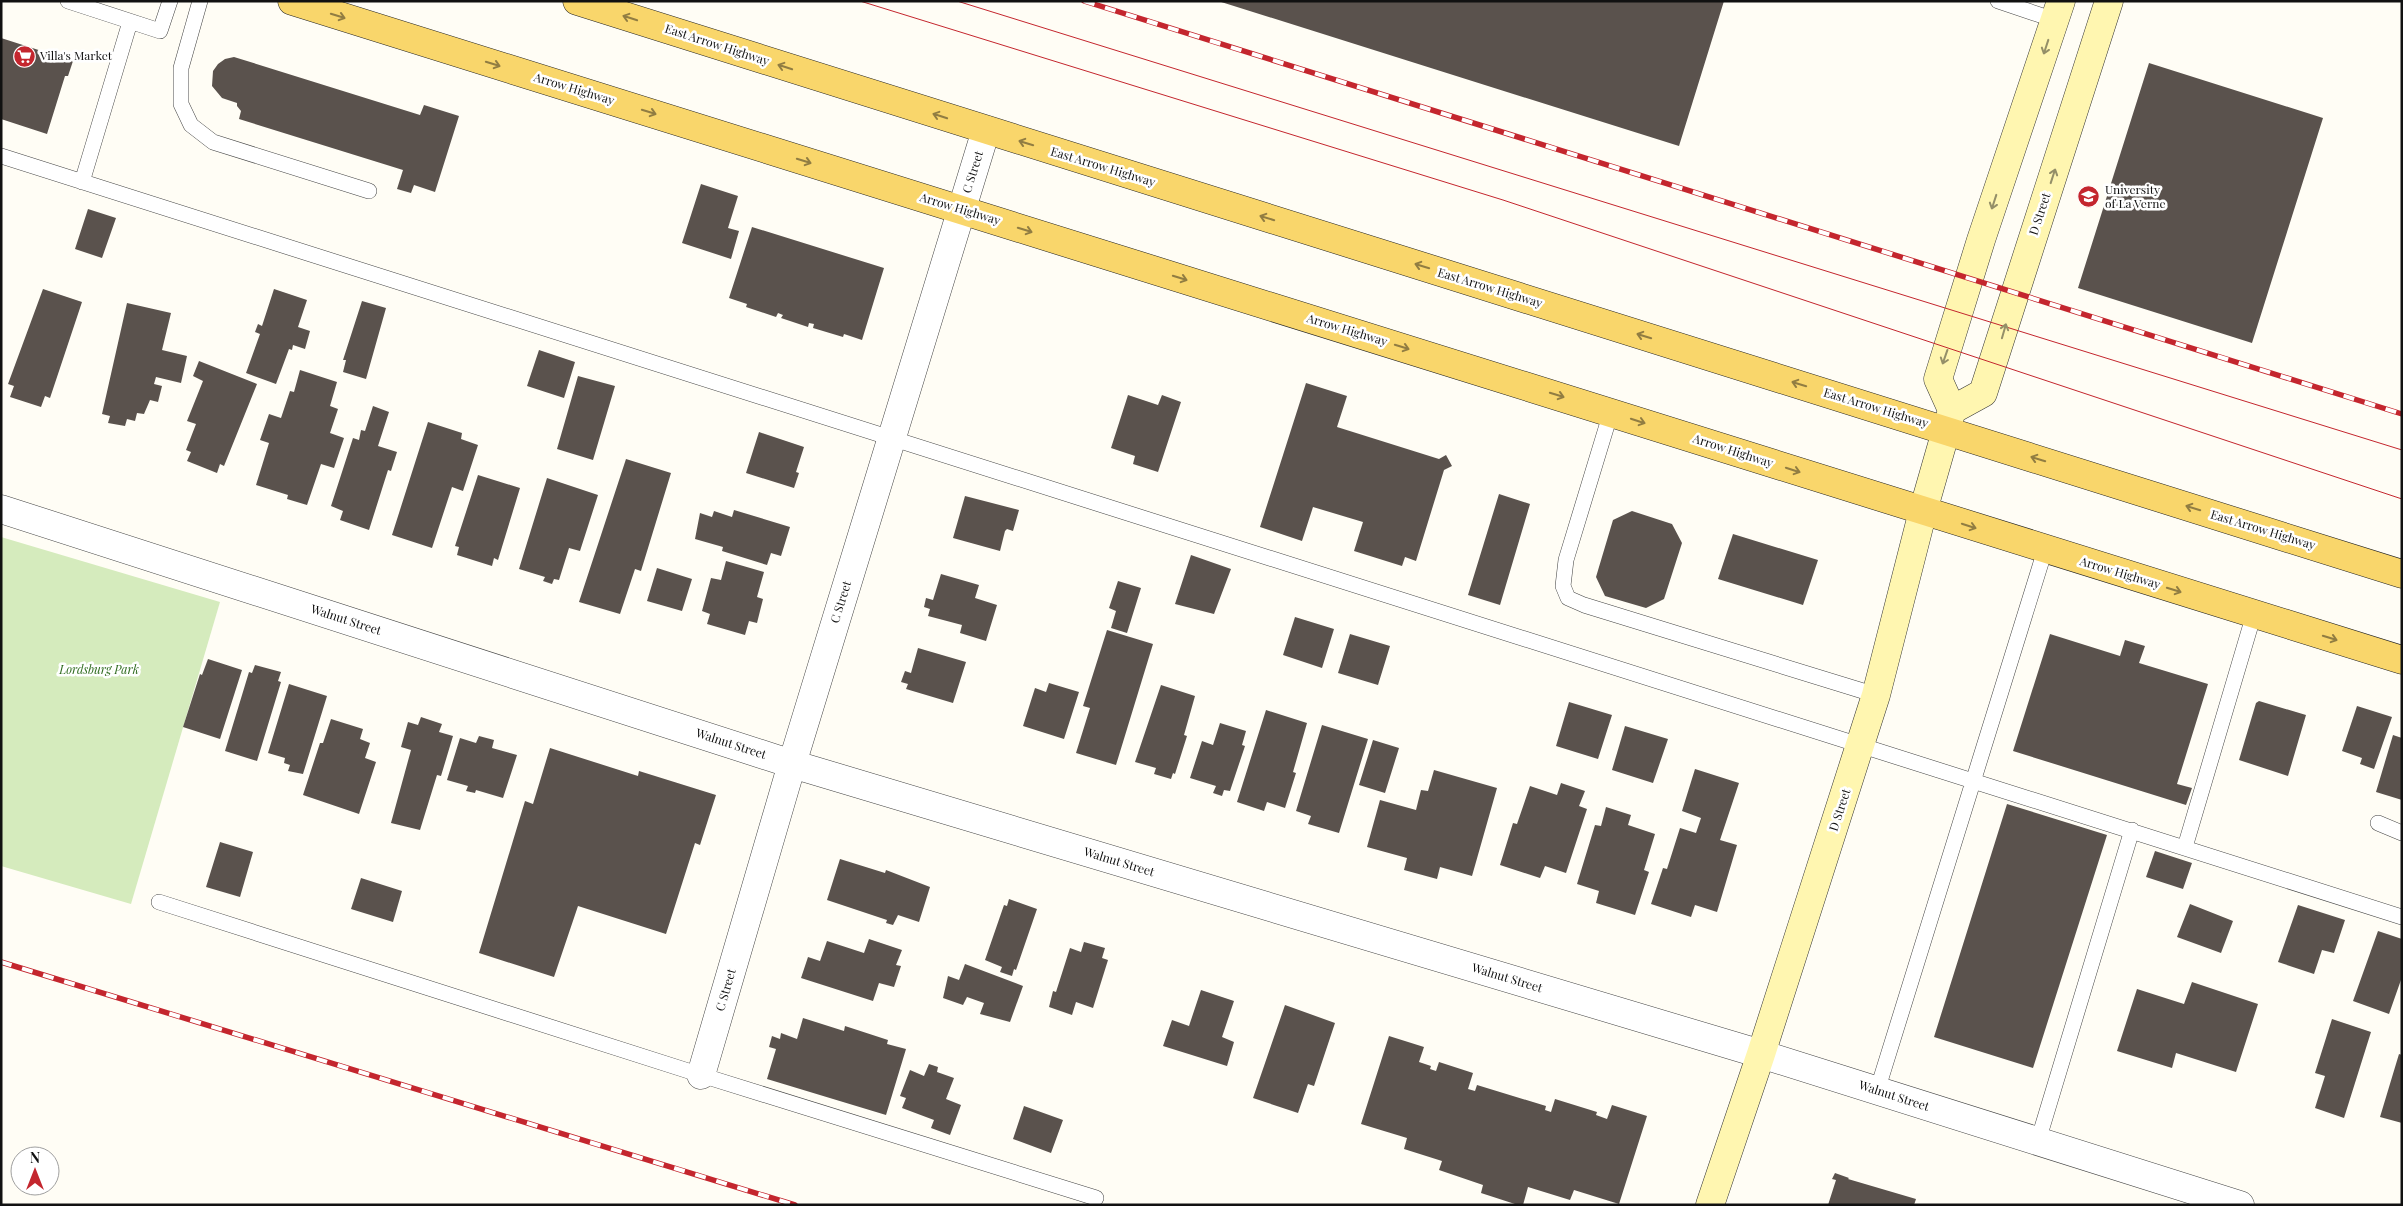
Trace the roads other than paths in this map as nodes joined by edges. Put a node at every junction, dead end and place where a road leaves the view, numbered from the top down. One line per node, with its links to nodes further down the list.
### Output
1 (68, 1): 9 (lane)
2 (170, 1): 9 (lane)
3 (200, 1): 13 (lane)
4 (292, 1): 14 (main road, Arrow Highway, one-way to 14)
5 (578, 1): 10 (main road, East Arrow Highway, one-way to 5)
6 (1998, 1): 8 (lane)
7 (2109, 1): 16 (street, D Street, one-way to 7)
8 (2058, 11): 16 (street, one-way to 16)
9 (130, 22): 12 (lane)
10 (986, 130): 14 (street, C Street); 16 (main road, East Arrow Highway, one-way to 10)
11 (1, 156): 12 (lane)
12 (82, 182): 17 (lane)
13 (369, 191)
14 (962, 210): 15 (main road, Arrow Highway, one-way to 15); 17 (street, C Street)
15 (1611, 412): 19 (main road, Arrow Highway, one-way to 19); 24 (lane)
16 (1949, 420): 19 (street, D Street); 21 (main road, East Arrow Highway, one-way to 16)
17 (891, 439): 25 (lane); 26 (street, C Street)
18 (1, 509): 26 (street, Walnut Street)
19 (1923, 511): 20 (main road, Arrow Highway, one-way to 20); 24 (street, D Street)
20 (2045, 550): 22 (main road, Arrow Highway, one-way to 22); 27 (lane)
21 (2402, 574)
22 (2254, 614): 23 (main road, Arrow Highway, one-way to 23); 31 (lane)
23 (2402, 660)
24 (1876, 695): 25 (street, D Street)
25 (1861, 744): 27 (lane); 34 (street, D Street)
26 (792, 764): 34 (street, Walnut Street); 35 (street, C Street)
27 (1972, 779): 29 (lane); 36 (lane)
28 (2378, 823): 30 (lane)
29 (2132, 830): 31 (lane); 37 (lane)
30 (2402, 833)
31 (2185, 847): 33 (lane)
32 (159, 902): 35 (lane)
33 (2402, 917)
34 (1761, 1054): 36 (street, Walnut Street); 39 (street, D Street)
35 (702, 1075): 38 (lane)
36 (1877, 1091): 37 (street, Walnut Street)
37 (2038, 1141): 40 (street, Walnut Street)
38 (1096, 1198)
39 (1710, 1205)
40 (2240, 1205)

